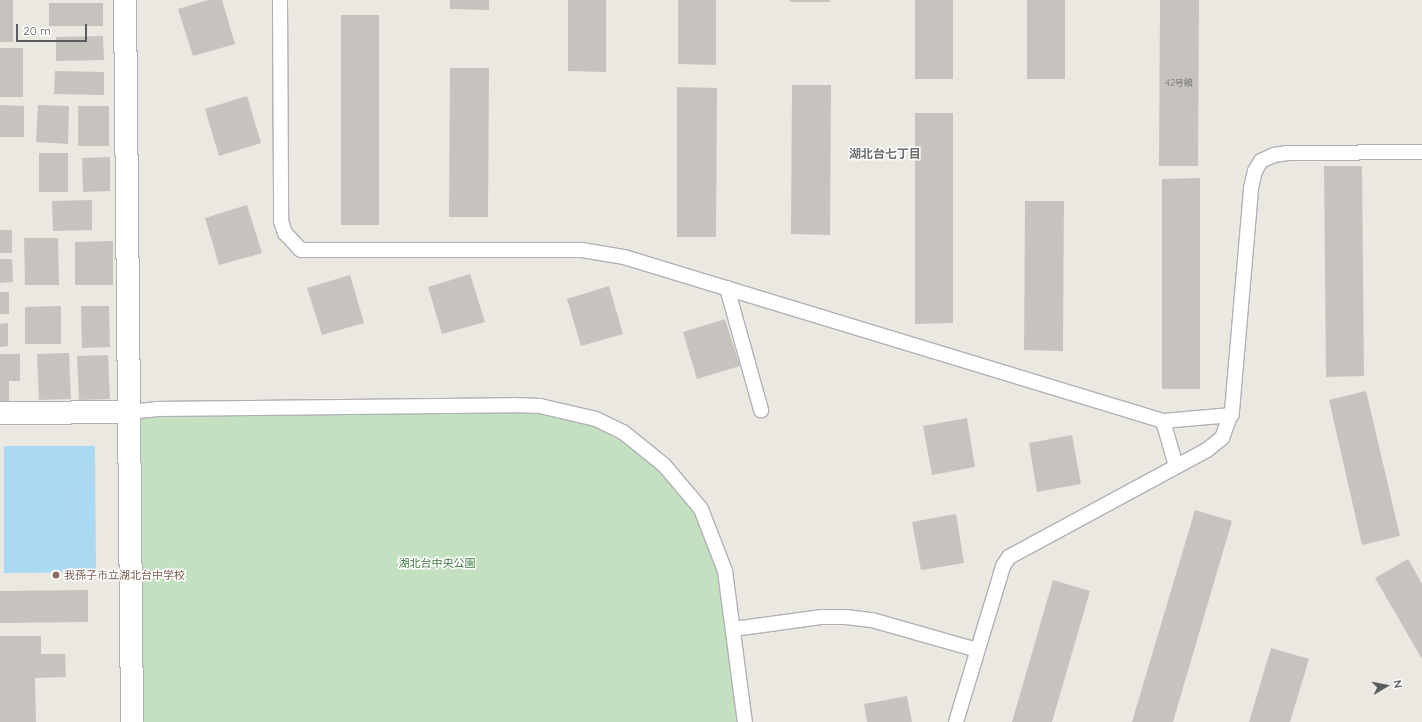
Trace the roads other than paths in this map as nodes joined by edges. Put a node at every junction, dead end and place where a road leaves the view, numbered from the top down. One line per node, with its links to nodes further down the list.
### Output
1 (125, 0): 6 (street)
2 (280, 0): 4 (lane)
3 (1422, 152): 8 (lane)
4 (727, 288): 5 (lane); 9 (lane)
5 (761, 410)
6 (129, 412): 7 (street); 11 (lane); 13 (street)
7 (0, 414)
8 (1232, 416): 9 (lane); 10 (lane)
9 (1163, 422): 10 (lane)
10 (1176, 466): 12 (lane)
11 (734, 629): 12 (lane); 14 (lane)
12 (977, 650): 15 (lane)
13 (132, 722)
14 (745, 722)
15 (956, 722)

